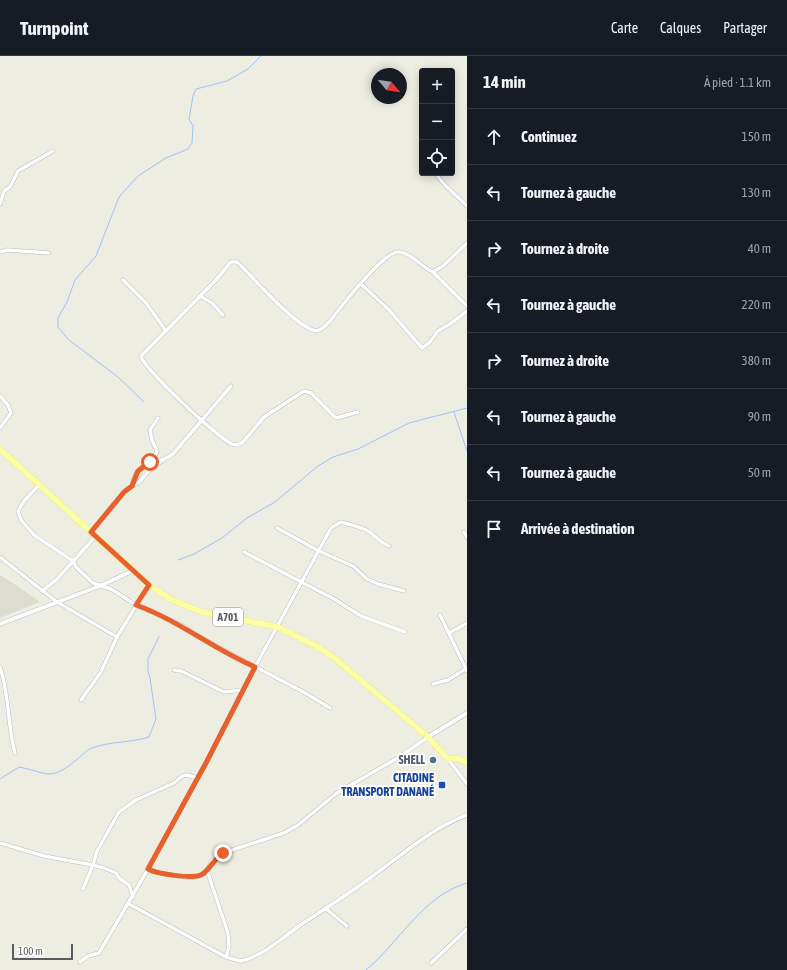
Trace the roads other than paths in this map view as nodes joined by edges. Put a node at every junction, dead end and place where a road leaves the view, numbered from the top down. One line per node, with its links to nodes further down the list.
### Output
1 (53, 151): 3 (street)
2 (438, 176): 4 (street)
3 (0, 204)
4 (467, 206)
5 (467, 243): 8 (street)
6 (0, 252): 7 (street)
7 (49, 253)
8 (433, 272): 10 (street); 12 (street)
9 (123, 280): 15 (street)
10 (361, 284): 11 (street); 13 (street)
11 (200, 296): 14 (street); 15 (street)
12 (467, 306)
13 (467, 311)
14 (224, 315)
15 (166, 331): 20 (street)
16 (231, 386): 20 (street)
17 (0, 396): 21 (street)
18 (358, 412): 20 (street)
19 (158, 418): 24 (street)
20 (202, 421): 23 (street)
21 (0, 428)
22 (0, 449): 26 (main road, A701)
23 (165, 459): 24 (street); 25 (street)
24 (155, 461): 25 (street); 27 (street)
25 (150, 470): 27 (street)
26 (39, 485): 29 (main road, A701); 37 (street)
27 (132, 486): 29 (street)
28 (277, 528): 34 (street)
29 (91, 532): 31 (main road, A701)
30 (464, 532): 32 (street)
31 (96, 536): 37 (street); 38 (main road, A701)
32 (467, 537)
33 (389, 546): 34 (street)
34 (319, 551): 39 (street); 43 (street)
35 (244, 552): 39 (street)
36 (0, 557): 42 (street)
37 (73, 561): 41 (street); 42 (street)
38 (132, 571): 40 (main road, A701); 41 (street)
39 (302, 583): 49 (street); 50 (street)
40 (149, 585): 45 (street); 49 (main road, A701)
41 (100, 586): 44 (street); 45 (street)
42 (42, 591): 44 (street)
43 (404, 591)
44 (57, 602): 48 (street); 52 (street)
45 (136, 605): 52 (street); 54 (street)
46 (440, 615): 51 (street)
47 (467, 623): 51 (street)
48 (0, 624)
49 (278, 627): 54 (street); 62 (main road, A701)
50 (405, 632)
51 (449, 633): 55 (street)
52 (117, 637): 59 (street)
53 (0, 667): 63 (street)
54 (255, 667): 58 (street); 60 (street)
55 (467, 669): 57 (street)
56 (174, 670): 58 (street)
57 (433, 684)
58 (243, 690): 66 (street)
59 (81, 700)
60 (330, 708)
61 (467, 713): 62 (street)
62 (428, 737): 64 (main road, A701); 72 (street)
63 (15, 753)
64 (448, 759): 65 (main road); 67 (street)
65 (467, 762)
66 (198, 778): 70 (street); 71 (street)
67 (467, 784)
68 (467, 815): 76 (street)
69 (0, 843): 70 (street)
70 (93, 865): 73 (street); 74 (street)
71 (148, 869): 72 (street); 74 (street)
72 (207, 870): 79 (street)
73 (83, 889)
74 (133, 897): 75 (street)
75 (128, 904): 79 (street); 80 (street)
76 (325, 908): 77 (street); 79 (street)
77 (347, 926)
78 (467, 929): 81 (street)
79 (226, 957)
80 (80, 962)
81 (431, 963)

